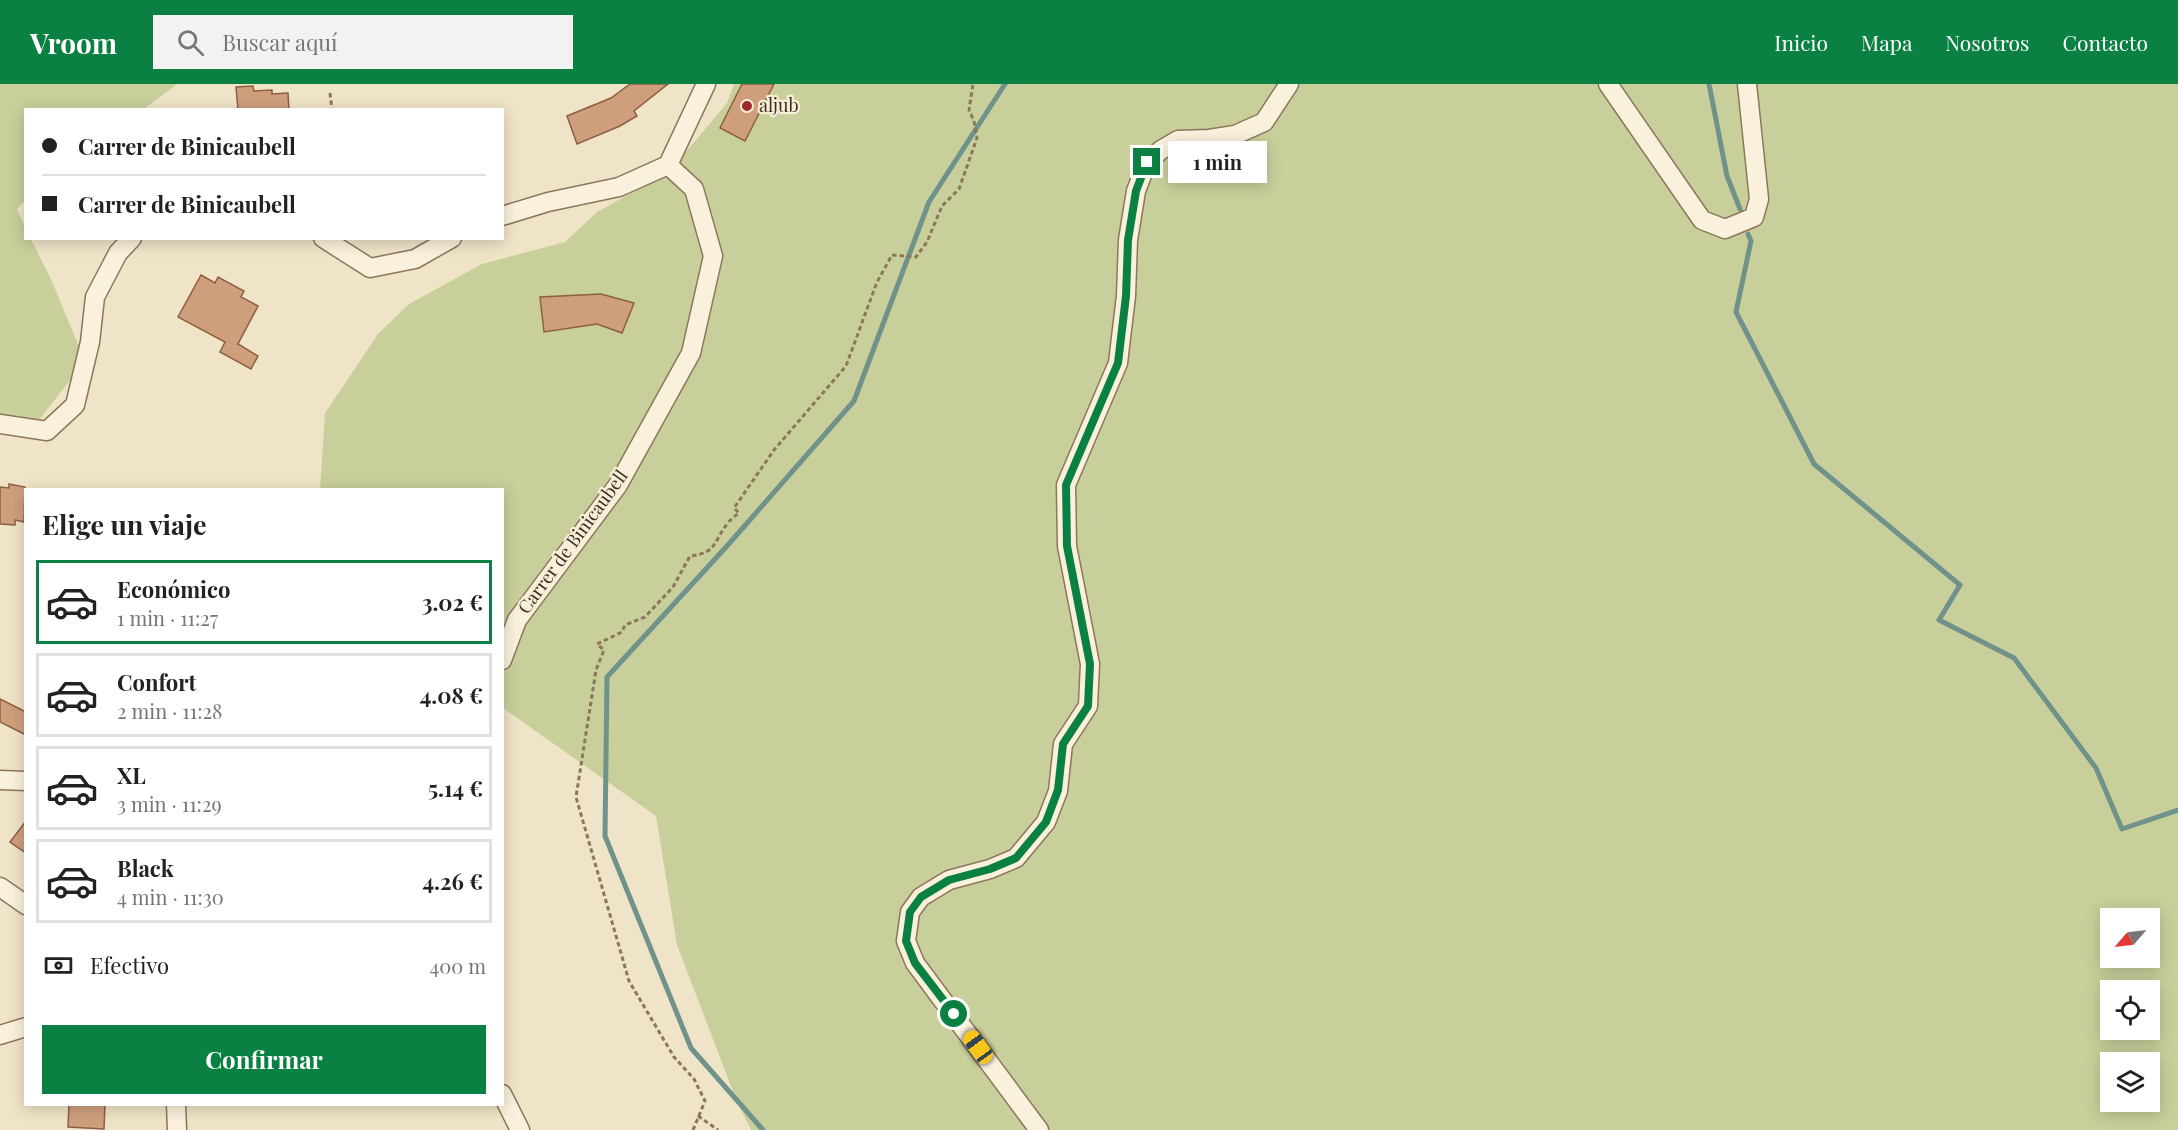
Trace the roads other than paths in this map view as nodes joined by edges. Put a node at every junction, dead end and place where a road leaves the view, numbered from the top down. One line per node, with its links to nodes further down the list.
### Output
1 (706, 84): 5 (street)
2 (1289, 84): 22 (street)
3 (1608, 84): 4 (street)
4 (1747, 84)
5 (668, 165): 6 (street); 11 (street, Carrer de Binicaubell)
6 (504, 215)
7 (130, 240): 10 (street)
8 (326, 240): 9 (street)
9 (448, 240)
10 (0, 424)
11 (504, 655)
12 (0, 780): 13 (street)
13 (24, 781)
14 (0, 887): 15 (street)
15 (24, 904)
16 (24, 1028): 17 (street)
17 (0, 1035)
18 (504, 1098): 21 (street)
19 (176, 1106): 20 (street)
20 (177, 1130)
21 (520, 1130)
22 (1039, 1130)

